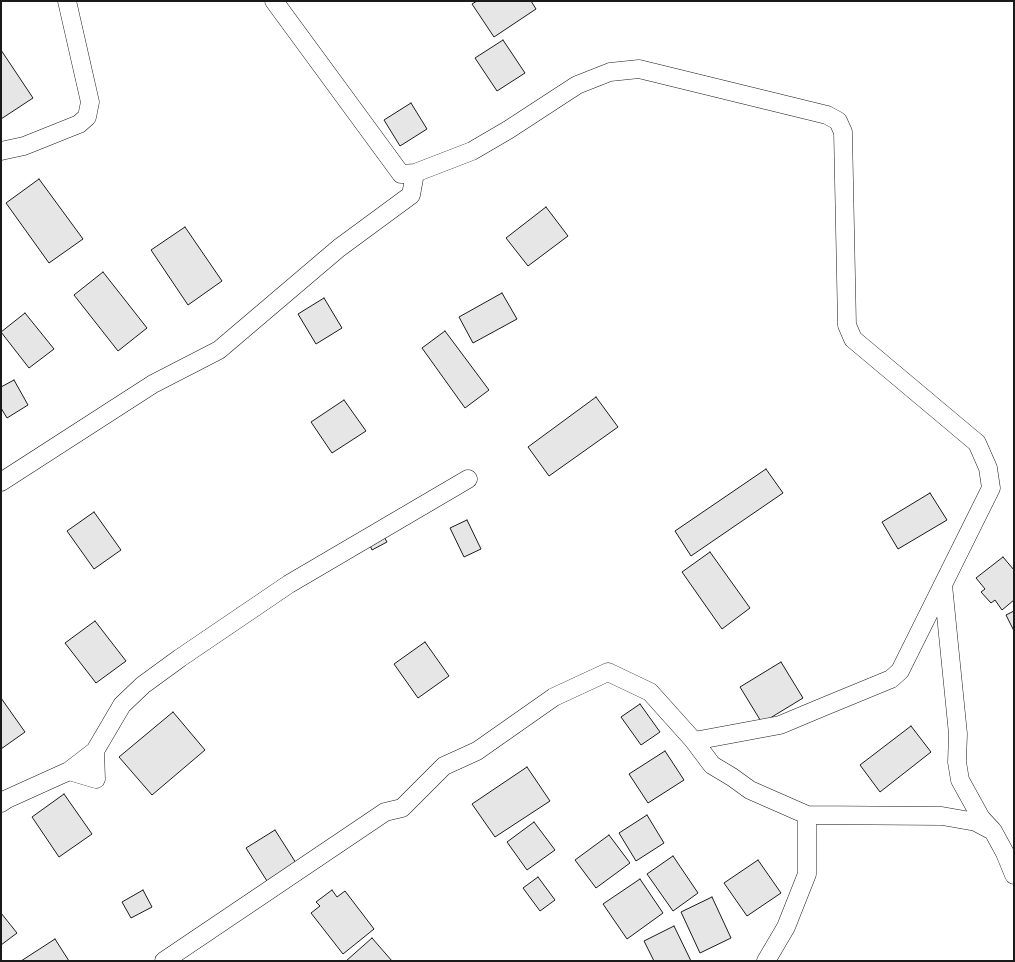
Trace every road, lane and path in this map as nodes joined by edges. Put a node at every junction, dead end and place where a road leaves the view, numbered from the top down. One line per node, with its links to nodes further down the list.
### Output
1 (67, 1): 3 (street)
2 (274, 1): 4 (street)
3 (1, 151)
4 (415, 173): 6 (street); 7 (street)
5 (468, 479): 9 (street)
6 (1, 482)
7 (942, 585): 8 (street); 11 (street)
8 (694, 741): 10 (street); 13 (street)
9 (1, 803)
10 (807, 815): 11 (street); 14 (street)
11 (993, 831): 12 (street)
12 (1014, 875)
13 (164, 961)
14 (766, 961)

